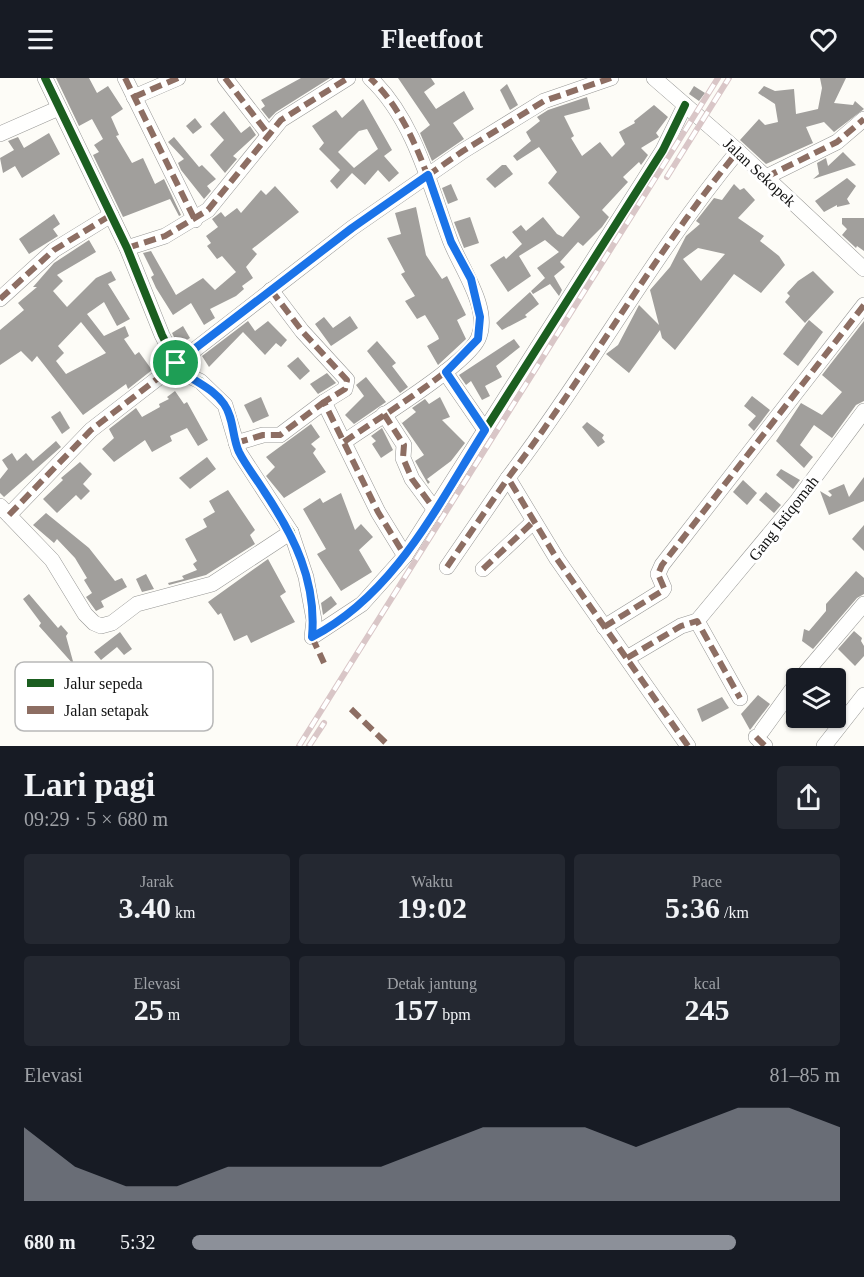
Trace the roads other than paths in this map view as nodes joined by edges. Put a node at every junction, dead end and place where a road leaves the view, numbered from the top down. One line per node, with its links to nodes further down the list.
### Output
1 (45, 78): 11 (street)
2 (125, 78): 9 (street)
3 (178, 78): 9 (street)
4 (225, 78): 14 (street)
5 (348, 78): 14 (street)
6 (370, 78): 16 (street)
7 (611, 78): 16 (street)
8 (654, 78): 10 (street, Jalan Sekopek)
9 (134, 97): 19 (street)
10 (685, 105): 15 (street, Jalan Sekopek); 30 (street)
11 (59, 108): 13 (street); 18 (street)
12 (864, 119): 17 (street)
13 (0, 134)
14 (269, 135): 19 (street)
15 (738, 151): 17 (street, Jalan Sekopek); 33 (street)
16 (428, 175): 22 (street); 26 (street)
17 (766, 177): 21 (street, Jalan Sekopek)
18 (111, 215): 20 (street); 23 (street)
19 (195, 220): 20 (street)
20 (127, 248): 25 (street)
21 (864, 269)
22 (271, 290): 25 (street); 27 (street)
23 (0, 299)
24 (864, 305): 43 (street)
25 (176, 363): 32 (street); 35 (street)
26 (446, 372): 29 (street); 30 (street)
27 (324, 402): 31 (street); 32 (street)
28 (864, 411): 42 (street, Gang Istiqomah)
29 (384, 414): 31 (street); 34 (street)
30 (485, 430): 34 (street)
31 (344, 442): 38 (street)
32 (236, 443): 37 (street)
33 (508, 478): 36 (street); 39 (street)
34 (435, 510): 38 (street)
35 (4, 511): 37 (street)
36 (533, 522): 40 (street); 43 (street)
37 (291, 532): 38 (street)
38 (405, 556)
39 (447, 567)
40 (483, 569)
41 (864, 604): 45 (street)
42 (697, 621): 44 (street); 47 (street)
43 (604, 627): 44 (street)
44 (627, 658): 50 (street)
45 (810, 668)
46 (864, 695): 51 (street)
47 (740, 698)
48 (786, 699): 49 (street)
49 (761, 738)
50 (688, 746)
51 (824, 746)

